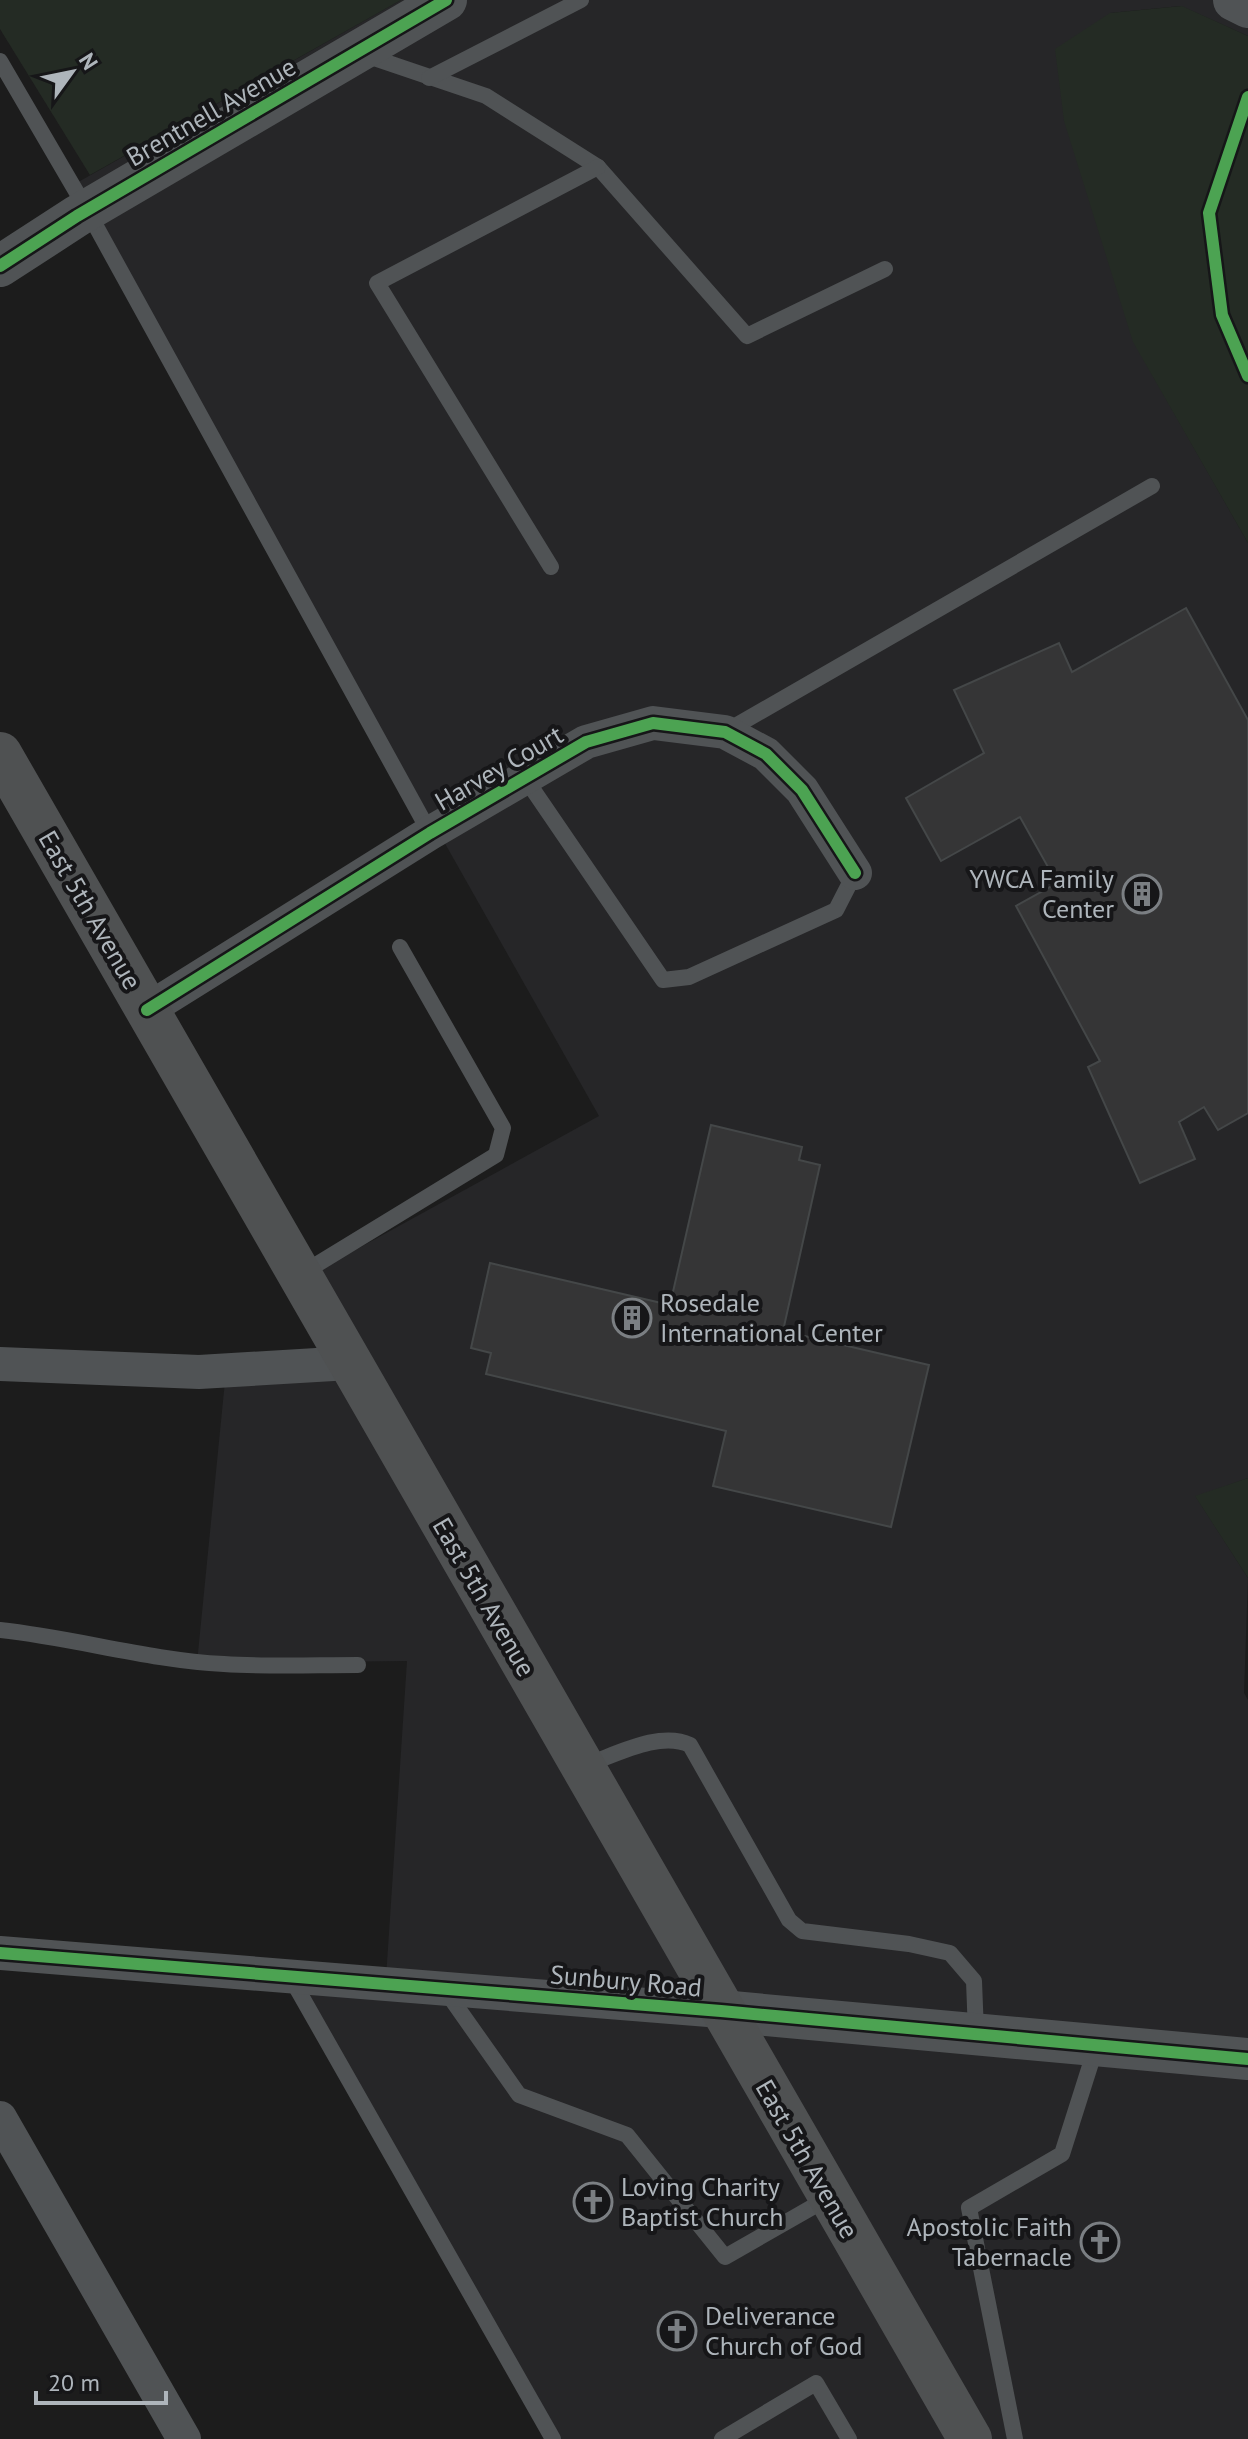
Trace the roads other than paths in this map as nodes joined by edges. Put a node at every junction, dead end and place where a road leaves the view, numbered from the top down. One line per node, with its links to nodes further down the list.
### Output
1 (446, 0): 5 (street, Brentnell Avenue)
2 (581, 0): 7 (lane)
3 (1234, 0): 4 (street)
4 (1248, 7)
5 (357, 52): 7 (lane); 9 (street, Brentnell Avenue)
6 (0, 61): 9 (lane)
7 (429, 78): 8 (lane)
8 (598, 167): 11 (lane); 13 (lane)
9 (87, 210): 10 (street, Brentnell Avenue); 17 (lane)
10 (0, 266)
11 (885, 269)
12 (1152, 486): 14 (lane)
13 (551, 567)
14 (725, 732): 16 (street, Harvey Court); 18 (street, Harvey Court)
15 (0, 754): 20 (main road, East 5th Avenue)
16 (525, 778): 17 (street, Harvey Court); 18 (lane)
17 (430, 833): 20 (street, Harvey Court)
18 (855, 873)
19 (400, 947): 21 (lane)
20 (147, 1010): 21 (main road, East 5th Avenue)
21 (300, 1275): 22 (main road, East 5th Avenue)
22 (350, 1363): 23 (street); 26 (main road, East 5th Avenue)
23 (0, 1364)
24 (0, 1630): 25 (lane)
25 (358, 1665)
26 (582, 1766): 30 (main road, East 5th Avenue); 31 (lane)
27 (0, 1953): 28 (street, Sunbury Road)
28 (290, 1976): 29 (street, Sunbury Road); 37 (lane)
29 (444, 1988): 30 (street, Sunbury Road); 35 (lane)
30 (721, 2011): 31 (street, Sunbury Road); 35 (main road, East 5th Avenue)
31 (977, 2035): 32 (street, Sunbury Road)
32 (1096, 2046): 33 (street, Sunbury Road); 41 (lane)
33 (1248, 2059)
34 (0, 2118): 36 (street)
35 (830, 2197): 40 (main road, East 5th Avenue)
36 (184, 2439)
37 (553, 2439)
38 (722, 2439): 39 (lane)
39 (849, 2439)
40 (970, 2439)
41 (1015, 2439)

